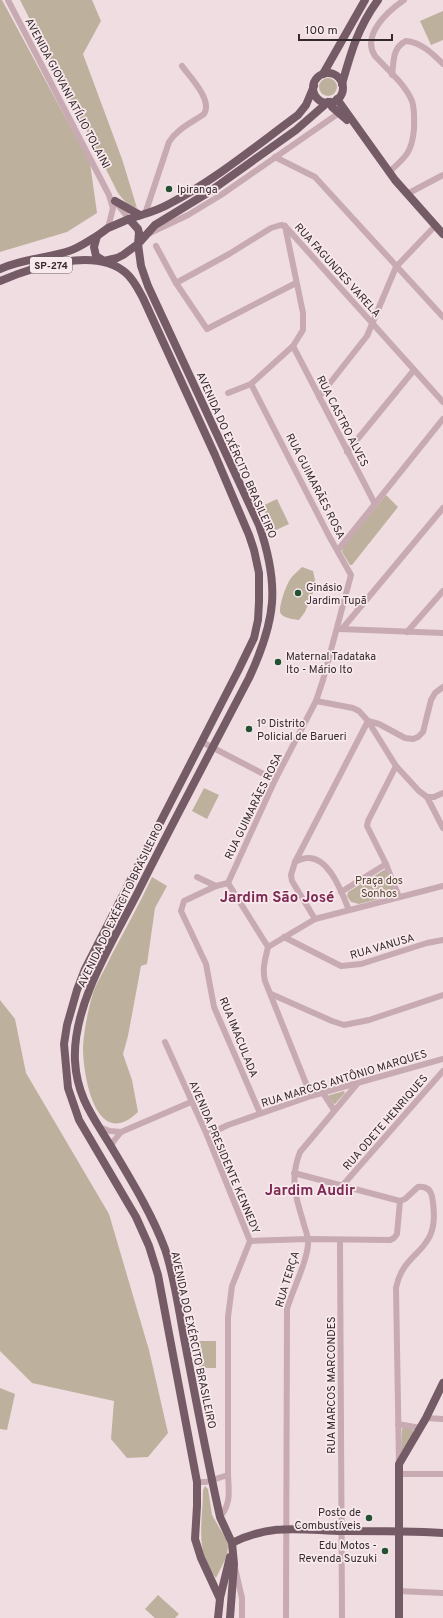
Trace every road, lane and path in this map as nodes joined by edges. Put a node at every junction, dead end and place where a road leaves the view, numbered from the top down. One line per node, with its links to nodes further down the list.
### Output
1 (8, 0): 18 (street, AVENIDA GIOVANI ATÍLIO TOLAINI)
2 (365, 0): 7 (main road)
3 (378, 0): 9 (main road)
4 (404, 0): 8 (street)
5 (443, 64): 8 (street)
6 (182, 66): 19 (street)
7 (323, 74): 9 (main road); 10 (main road)
8 (392, 75): 15 (street)
9 (343, 81): 11 (main road)
10 (314, 86): 11 (main road); 19 (main road)
11 (331, 101): 12 (main road); 13 (main road); 25 (main road)
12 (339, 113): 13 (main road); 14 (street)
13 (355, 126): 15 (main road)
14 (275, 157): 25 (street); 30 (street)
15 (389, 172): 17 (main road)
16 (443, 175): 17 (street)
17 (407, 194): 22 (main road)
18 (112, 198): 19 (main road); 20 (street); 23 (street)
19 (143, 215): 20 (main road)
20 (131, 221): 23 (main road); 27 (main road)
21 (285, 226): 33 (street, RUA FAGUNDES VARELA); 34 (street); 36 (street, RUA FAGUNDES VARELA)
22 (435, 226): 24 (main road); 30 (street)
23 (108, 228): 26 (main road)
24 (443, 234)
25 (147, 235): 27 (main road)
26 (97, 236): 29 (main road); 31 (main road, SP-274)
27 (138, 244): 29 (main road); 56 (main road, AVENIDA DO EXÉRCITO BRASILEIRO)
28 (156, 246): 33 (street)
29 (104, 261): 32 (main road, SP-274); 55 (main road, AVENIDA DO EXÉRCITO BRASILEIRO)
30 (396, 267): 35 (street); 36 (street)
31 (0, 268)
32 (0, 282)
33 (176, 283): 34 (street)
34 (296, 283): 37 (street)
35 (443, 317)
36 (372, 324): 38 (street, RUA FAGUNDES VARELA); 41 (street)
37 (293, 346): 39 (street); 41 (street, RUA CASTRO ALVES)
38 (414, 370): 42 (street, RUA FAGUNDES VARELA); 44 (street)
39 (252, 384): 40 (street); 47 (street, RUA GUIMARÃES ROSA)
40 (228, 393)
41 (319, 397): 44 (street, RUA CASTRO ALVES)
42 (443, 402)
43 (443, 419): 45 (street)
44 (347, 452): 45 (street, RUA CASTRO ALVES)
45 (375, 504): 47 (street)
46 (443, 508): 49 (street)
47 (338, 550): 49 (street, RUA GUIMARÃES ROSA)
48 (443, 591): 50 (street)
49 (339, 629): 50 (street); 53 (street, RUA GUIMARÃES ROSA)
50 (407, 632): 51 (street)
51 (443, 633)
52 (443, 687): 54 (street)
53 (316, 701): 54 (street); 58 (street, RUA GUIMARÃES ROSA)
54 (368, 721): 57 (street); 62 (street)
55 (202, 742): 56 (street); 85 (main road, AVENIDA DO EXÉRCITO BRASILEIRO)
56 (213, 749): 58 (street); 87 (main road, AVENIDA DO EXÉRCITO BRASILEIRO)
57 (396, 766): 60 (street); 63 (street)
58 (275, 780): 65 (street, RUA GUIMARÃES ROSA)
59 (443, 793): 60 (street)
60 (427, 797): 61 (street)
61 (443, 828)
62 (295, 862): 68 (street); 71 (street)
63 (386, 864): 68 (street); 69 (street)
64 (197, 877): 66 (street)
65 (228, 883): 66 (street, RUA IMACULADA); 74 (street)
66 (216, 886): 86 (street, RUA IMACULADA)
67 (443, 886): 69 (street)
68 (341, 892): 70 (street)
69 (399, 897): 70 (street)
70 (349, 910): 71 (street)
71 (315, 919): 72 (street)
72 (284, 937): 73 (street, RUA VANUSA); 74 (street)
73 (443, 940)
74 (268, 947): 75 (street)
75 (271, 994): 76 (street); 82 (street)
76 (443, 995)
77 (165, 1042): 83 (street, AVENIDA PRESIDENTE KENNEDY)
78 (443, 1059): 80 (street, RUA MARCOS ANTÔNIO MARQUES)
79 (443, 1071): 93 (street, RUA ODETE HENRIQUES)
80 (357, 1084): 81 (street, RUA MARCOS ANTÔNIO MARQUES); 84 (street, RUA TERÇA)
81 (323, 1093): 82 (street, RUA MARCOS ANTÔNIO MARQUES); 84 (street)
82 (311, 1096): 86 (street, RUA MARCOS ANTÔNIO MARQUES)
83 (191, 1102): 89 (street); 90 (street, AVENIDA PRESIDENTE KENNEDY)
84 (334, 1110): 92 (street, RUA TERÇA)
85 (75, 1111): 87 (main road); 110 (main road, AVENIDA DO EXÉRCITO BRASILEIRO)
86 (260, 1113): 90 (street, RUA MARCOS ANTÔNIO MARQUES)
87 (90, 1115): 88 (main road, AVENIDA DO EXÉRCITO BRASILEIRO)
88 (99, 1127): 89 (street); 91 (main road, AVENIDA DO EXÉRCITO BRASILEIRO)
89 (121, 1132): 91 (street)
90 (207, 1135): 98 (street, AVENIDA PRESIDENTE KENNEDY)
91 (111, 1148): 109 (main road, AVENIDA DO EXÉRCITO BRASILEIRO)
92 (294, 1173): 93 (street); 97 (street, RUA TERÇA)
93 (342, 1186): 94 (street)
94 (400, 1201): 95 (street); 99 (street)
95 (436, 1219): 96 (street); 103 (street)
96 (443, 1222)
97 (308, 1239): 98 (street); 99 (street); 112 (street, RUA TERÇA)
98 (250, 1240): 108 (street, AVENIDA PRESIDENTE KENNEDY)
99 (340, 1240): 113 (street, RUA MARCOS MARCONDES)
100 (443, 1383): 101 (main road)
101 (426, 1418): 102 (street); 104 (main road)
102 (443, 1419)
103 (398, 1424): 104 (street); 105 (street)
104 (420, 1428): 105 (main road)
105 (399, 1464): 106 (main road)
106 (398, 1474): 107 (street); 114 (main road)
107 (443, 1474)
108 (228, 1475): 109 (street); 111 (street, AVENIDA PRESIDENTE KENNEDY)
109 (211, 1480): 110 (street); 111 (main road, AVENIDA DO EXÉRCITO BRASILEIRO)
110 (197, 1482): 120 (main road, AVENIDA DO EXÉRCITO BRASILEIRO)
111 (220, 1517): 116 (main road, AVENIDA DO EXÉRCITO BRASILEIRO)
112 (286, 1529): 113 (main road); 116 (main road); 124 (street, RUA TERÇA)
113 (342, 1531): 114 (main road); 125 (street, RUA MARCOS MARCONDES)
114 (399, 1531): 115 (main road); 118 (main road)
115 (443, 1533)
116 (232, 1543): 117 (main road, AVENIDA DO EXÉRCITO BRASILEIRO); 120 (main road)
117 (234, 1564): 122 (main road, AVENIDA DO EXÉRCITO BRASILEIRO); 123 (street)
118 (398, 1591): 119 (street); 126 (main road)
119 (443, 1593)
120 (220, 1598): 121 (main road)
121 (218, 1618)
122 (230, 1618)
123 (242, 1618)
124 (286, 1618)
125 (342, 1618)
126 (399, 1618)

